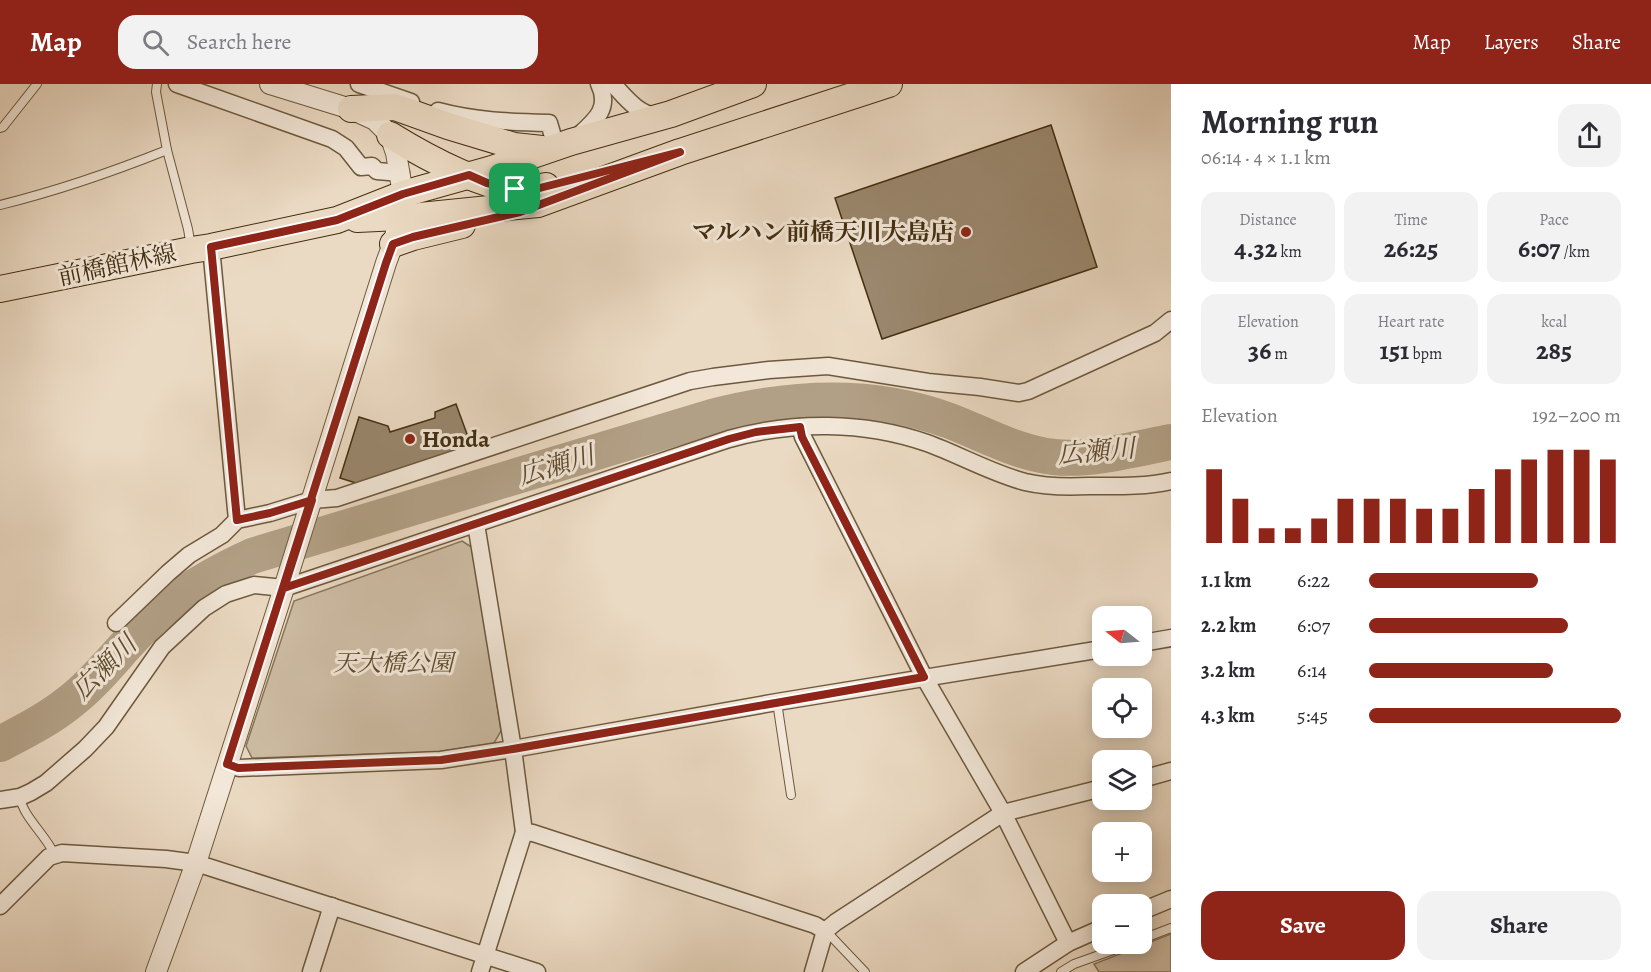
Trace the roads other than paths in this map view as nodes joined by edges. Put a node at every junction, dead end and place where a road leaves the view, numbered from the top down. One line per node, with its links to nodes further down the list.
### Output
1 (37, 84): 12 (lane)
2 (157, 84): 15 (lane)
3 (177, 84): 18 (street)
4 (270, 84): 10 (street)
5 (359, 84): 14 (street)
6 (599, 84): 14 (street)
7 (613, 84): 11 (street)
8 (753, 84): 11 (main road, 前橋館林線)
9 (890, 84): 16 (main road, 前橋館林線)
10 (351, 109): 13 (street); 14 (main road)
11 (672, 114): 14 (main road, 前橋館林線)
12 (0, 128)
13 (390, 135): 17 (main road); 18 (street)
14 (558, 146): 17 (main road, 前橋館林線)
15 (166, 150): 20 (lane); 22 (lane)
16 (680, 152): 17 (main road); 19 (main road, 前橋館林線)
17 (469, 175): 18 (main road, 前橋館林線)
18 (401, 195): 19 (main road, 前橋館林線); 21 (street); 22 (main road, 前橋館林線)
19 (538, 204): 21 (main road)
20 (0, 206)
21 (393, 244): 27 (street)
22 (201, 248): 23 (main road, 前橋館林線); 28 (street)
23 (0, 289)
24 (1171, 320): 27 (street)
25 (800, 427): 26 (street); 29 (street); 35 (street)
26 (1171, 481)
27 (309, 508): 28 (street); 30 (street)
28 (237, 520): 31 (street)
29 (476, 524): 30 (street); 37 (street)
30 (284, 588): 38 (street); 43 (street)
31 (116, 623)
32 (1171, 638): 33 (street)
33 (1152, 641)
34 (1092, 651): 35 (street)
35 (924, 677): 36 (street); 45 (street)
36 (777, 702): 37 (street); 42 (lane)
37 (513, 749): 38 (street); 46 (street)
38 (227, 764): 48 (street)
39 (1171, 771): 40 (street)
40 (1152, 776)
41 (1092, 791): 45 (street)
42 (791, 795)
43 (20, 797): 44 (street); 47 (lane)
44 (0, 800)
45 (1003, 813): 54 (street); 57 (street)
46 (524, 832): 54 (street); 59 (street)
47 (54, 854): 48 (street); 50 (street)
48 (196, 863): 51 (street); 60 (street)
49 (1171, 899): 52 (street)
50 (0, 906)
51 (332, 906): 59 (street); 61 (street)
52 (1152, 907)
53 (1171, 928): 56 (lane)
54 (825, 931): 64 (street); 65 (lane)
55 (1092, 932): 57 (street)
56 (1152, 935)
57 (1068, 943): 66 (street)
58 (1102, 954): 67 (lane)
59 (486, 956): 62 (street); 63 (street)
60 (156, 972)
61 (310, 972)
62 (480, 972)
63 (537, 972)
64 (813, 972)
65 (865, 972)
66 (1024, 972)
67 (1061, 972)

